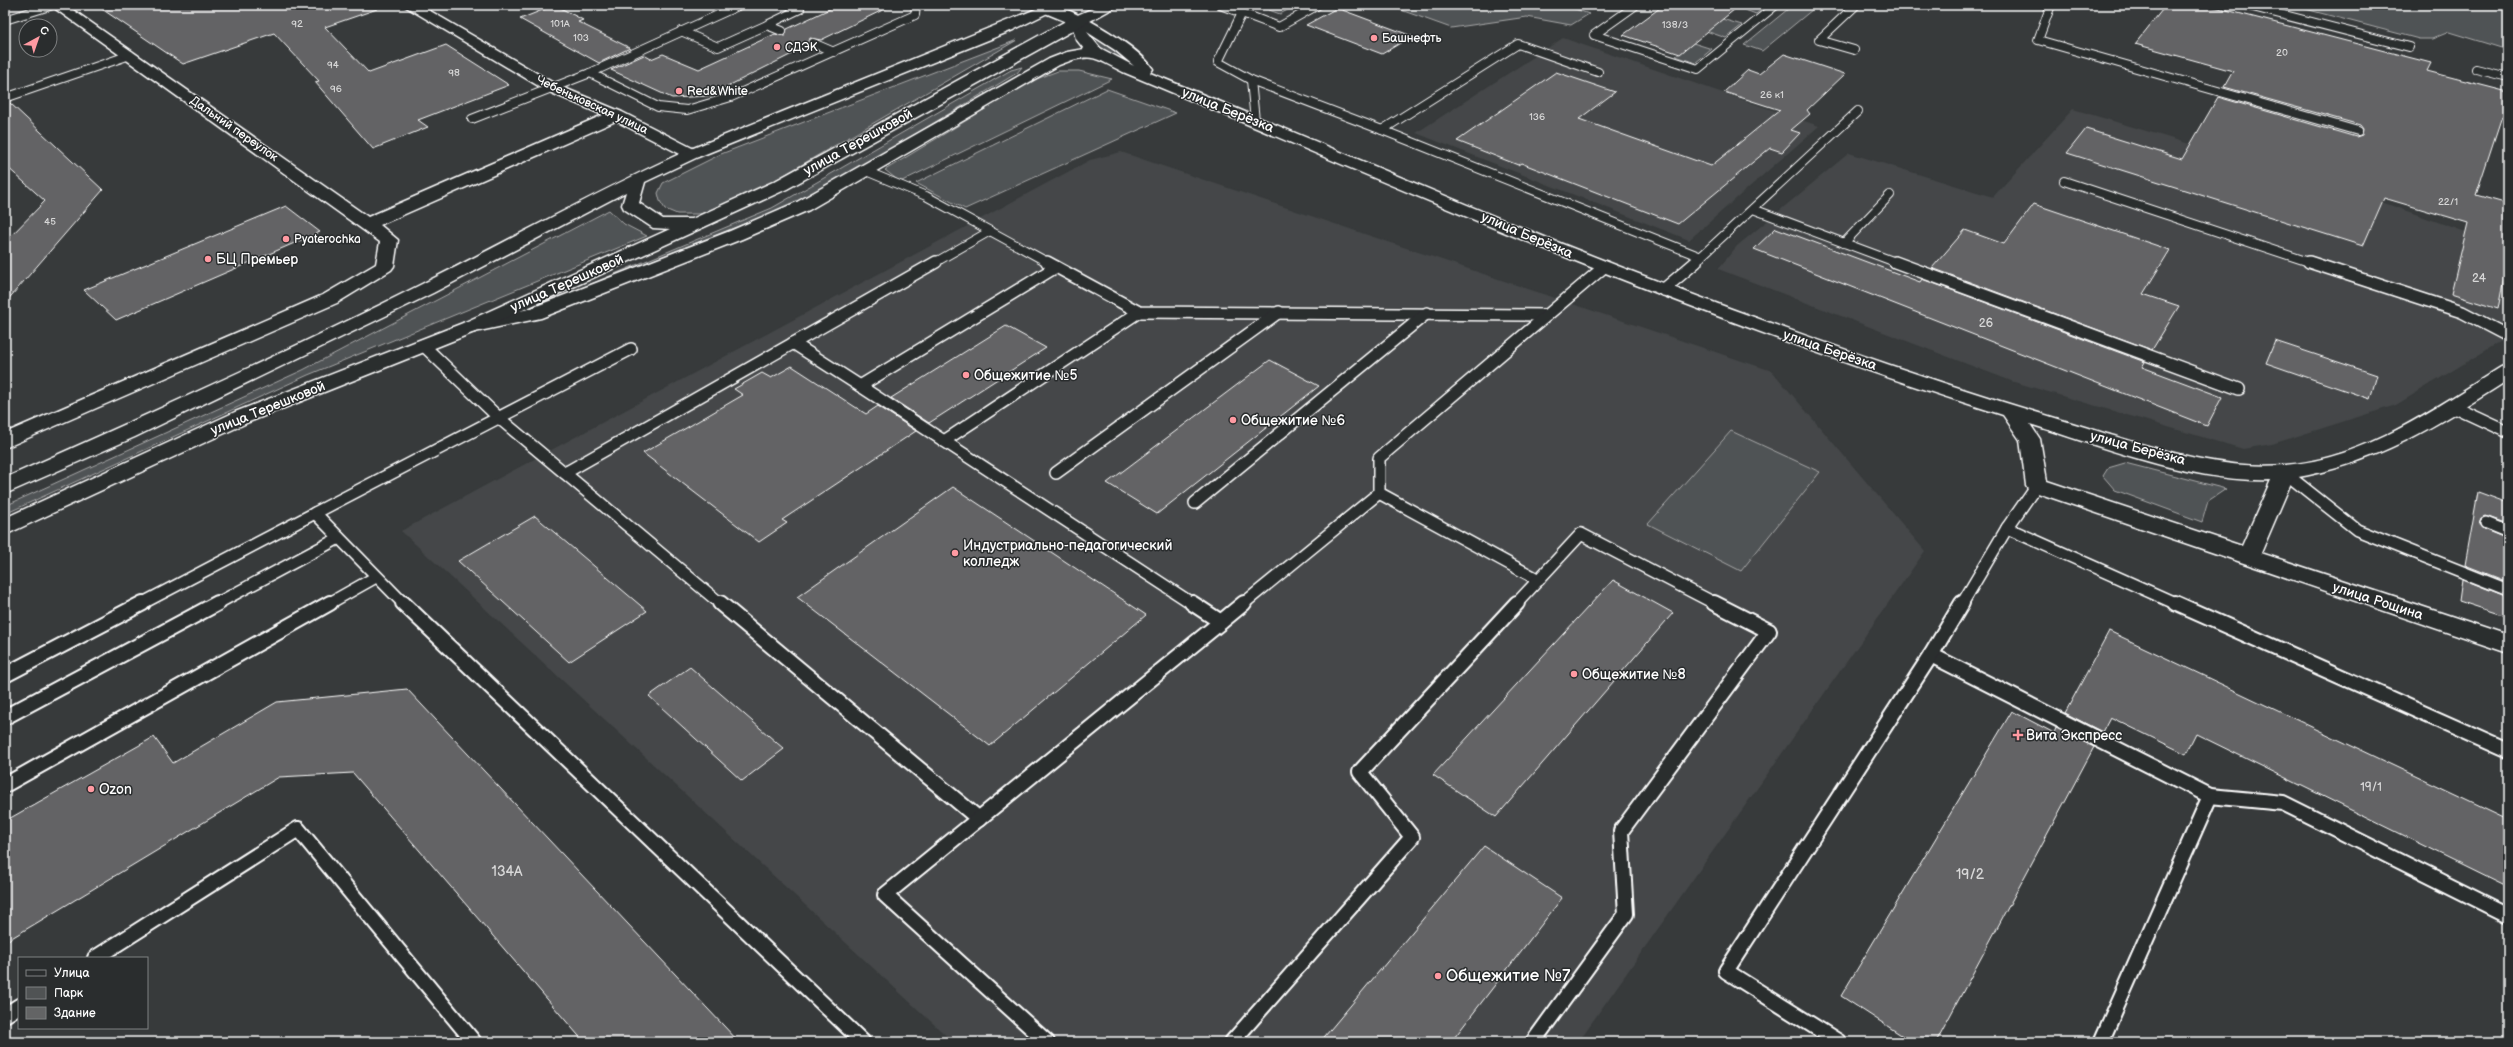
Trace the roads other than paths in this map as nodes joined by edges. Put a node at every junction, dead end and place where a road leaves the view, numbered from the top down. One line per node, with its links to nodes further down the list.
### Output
1 (53, 5): 17 (lane)
2 (57, 5): 27 (main road, Дальний переулок)
3 (410, 5): 34 (main road, Чебеньковская улица)
4 (740, 5): 20 (lane)
5 (790, 5): 19 (lane)
6 (916, 5): 25 (lane)
7 (1112, 5): 18 (main road, улица Терешковой)
8 (1220, 5): 16 (lane)
9 (1318, 5): 16 (lane)
10 (1636, 5): 11 (lane)
11 (1776, 5)
12 (1856, 5): 24 (lane)
13 (2051, 5): 41 (lane)
14 (2245, 5): 23 (lane)
15 (1048, 6): 18 (main road, улица Берёзка); 42 (main road)
16 (1242, 13): 32 (lane)
17 (5, 20)
18 (1078, 20): 26 (main road, улица Берёзка); 33 (main road, улица Берёзка); 49 (main road, улица Терешковой)
19 (767, 25): 20 (lane); 21 (lane)
20 (680, 31): 30 (lane)
21 (782, 31)
22 (813, 44): 25 (lane)
23 (2409, 47)
24 (1854, 50)
25 (834, 52): 30 (lane)
26 (1096, 52): 33 (main road, улица Берёзка); 43 (main road)
27 (130, 54): 35 (lane); 48 (main road, Дальний переулок)
28 (2476, 69): 31 (lane)
29 (1598, 72): 40 (lane)
30 (590, 73): 34 (lane)
31 (2508, 77)
32 (1251, 80): 39 (lane); 40 (lane)
33 (1160, 82): 39 (main road, улица Берёзка)
34 (552, 88): 37 (main road, Чебеньковская улица); 38 (lane)
35 (5, 98)
36 (1858, 111): 47 (lane)
37 (616, 115): 42 (main road, Чебеньковская улица); 48 (main road)
38 (472, 119)
39 (1255, 121): 54 (main road, улица Берёзка)
40 (1382, 130): 52 (lane)
41 (2358, 131)
42 (692, 154): 44 (main road)
43 (866, 171): 50 (lane); 60 (main road)
44 (638, 178): 49 (main road); 78 (main road)
45 (2064, 181): 61 (lane)
46 (1890, 195): 51 (lane)
47 (1753, 209): 51 (lane); 52 (lane)
48 (368, 224): 72 (main road, Дальний переулок)
49 (699, 224): 60 (main road, улица Терешковой)
50 (990, 231): 53 (lane); 62 (lane)
51 (1844, 242): 67 (lane)
52 (1701, 257): 55 (lane)
53 (1056, 267): 56 (lane); 66 (lane)
54 (1604, 267): 55 (main road, улица Берёзка); 59 (lane)
55 (1662, 290): 69 (main road, улица Берёзка)
56 (1139, 312): 57 (lane); 73 (lane)
57 (1280, 312): 58 (lane); 75 (lane)
58 (1427, 313): 59 (lane); 80 (lane)
59 (1547, 315): 79 (lane)
60 (470, 327): 63 (main road, улица Терешковой)
61 (2508, 336)
62 (793, 343): 66 (lane); 74 (lane)
63 (423, 346): 70 (lane); 83 (main road, улица Терешковой)
64 (631, 349): 70 (lane)
65 (2508, 370): 68 (main road, улица Берёзка)
66 (860, 386): 73 (lane)
67 (2239, 389)
68 (2452, 406): 71 (lane); 76 (main road, улица Берёзка)
69 (2010, 411): 76 (main road, улица Берёзка); 77 (main road)
70 (499, 418): 74 (lane); 81 (lane)
71 (2508, 432)
72 (5, 441)
73 (944, 441): 91 (lane)
74 (565, 473): 99 (lane)
75 (1056, 473)
76 (2285, 473): 87 (main road); 90 (lane)
77 (2037, 485): 84 (lane); 87 (main road, улица Рощина)
78 (5, 487)
79 (1379, 493): 89 (lane); 91 (lane)
80 (1195, 503)
81 (315, 514): 86 (lane); 94 (lane)
82 (2486, 523): 85 (lane)
83 (5, 527)
84 (2007, 528): 93 (lane); 96 (lane)
85 (2508, 532)
86 (339, 538): 88 (lane); 95 (lane)
87 (2248, 557): 92 (main road, улица Рощина)
88 (376, 577): 97 (lane); 105 (lane)
89 (1539, 580): 107 (lane); 108 (lane)
90 (2508, 590)
91 (1220, 622): 99 (lane)
92 (2508, 644)
93 (1931, 655): 98 (lane); 109 (lane)
94 (5, 675)
95 (5, 717)
96 (2508, 751)
97 (5, 785)
98 (2210, 796): 100 (lane); 110 (lane)
99 (979, 819): 106 (lane)
100 (2508, 915)
101 (97, 957): 104 (lane)
102 (18, 1007): 103 (lane)
103 (5, 1015)
104 (474, 1042)
105 (863, 1042)
106 (1047, 1042)
107 (1232, 1042)
108 (1533, 1042)
109 (1839, 1042)
110 (2101, 1042)

